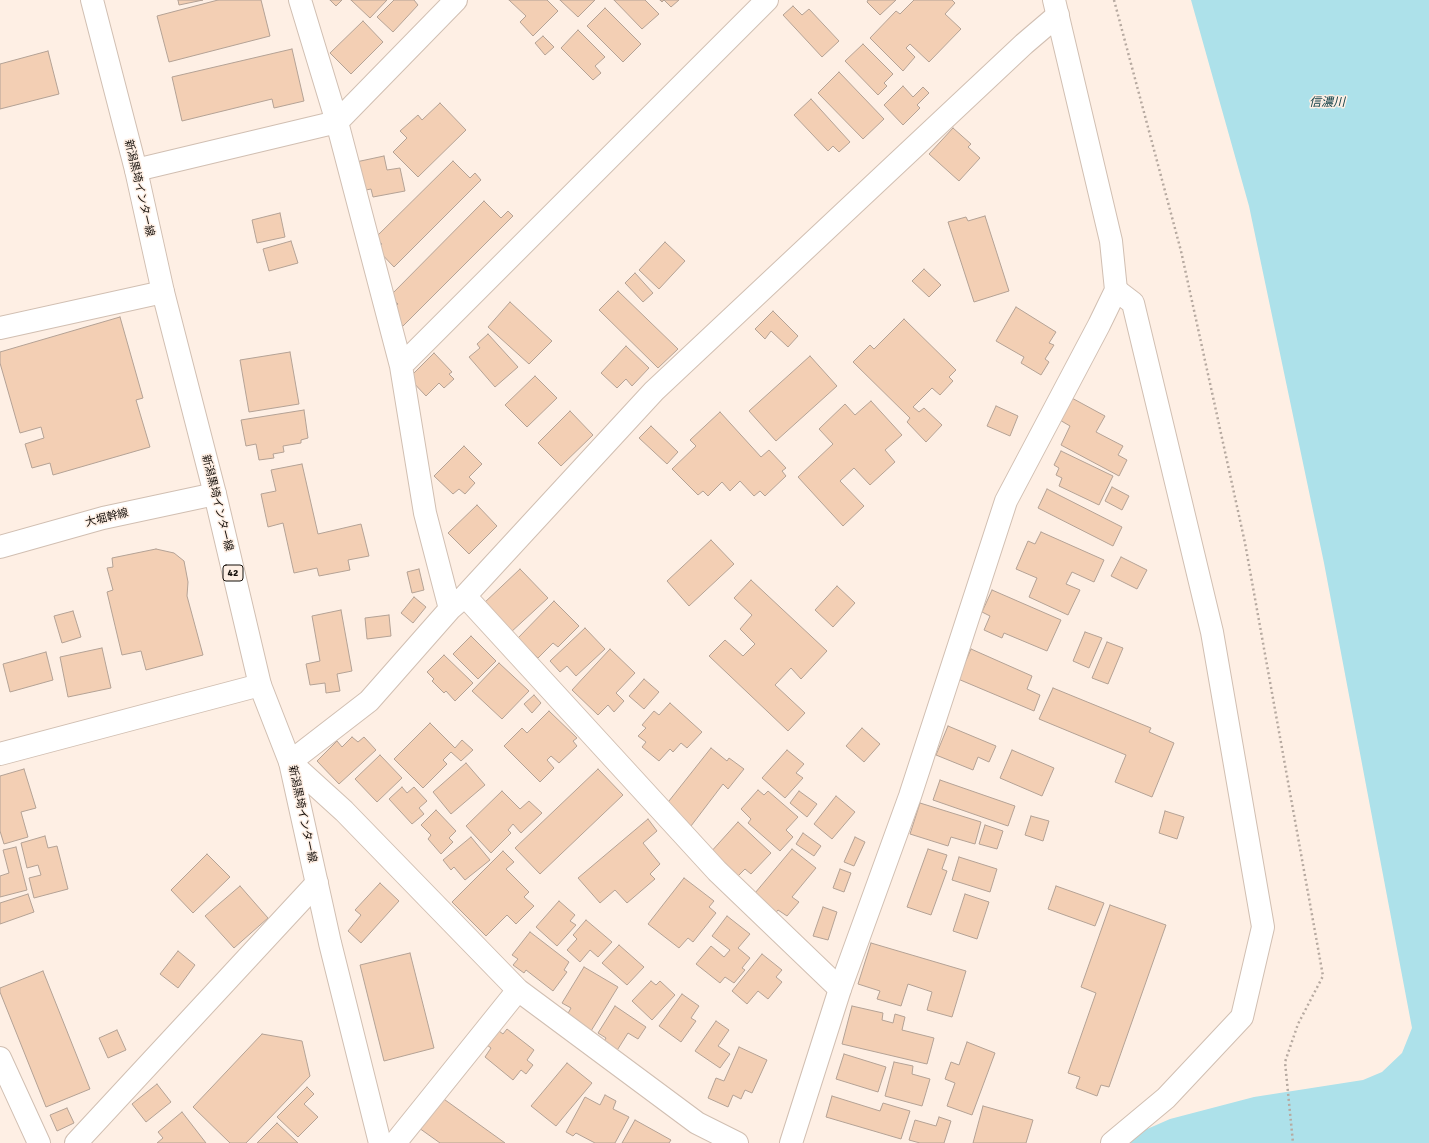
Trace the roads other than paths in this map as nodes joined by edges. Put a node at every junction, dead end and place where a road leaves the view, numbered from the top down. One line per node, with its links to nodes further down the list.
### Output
1 (92, 0): 7 (street, 新潟黒埼インター線 / 42)
2 (300, 0): 6 (street)
3 (456, 0): 6 (street)
4 (767, 0): 11 (street)
5 (1056, 8): 8 (street); 14 (street)
6 (337, 122): 7 (street); 11 (street)
7 (136, 170): 9 (street, 新潟黒埼インター線 / 42)
8 (1116, 290): 19 (street); 28 (street)
9 (163, 292): 10 (street); 12 (street, 新潟黒埼インター線 / 42)
10 (0, 328)
11 (400, 366): 14 (street)
12 (215, 494): 13 (street, 大堀幹線); 15 (street, 新潟黒埼インター線 / 42)
13 (0, 547)
14 (457, 603): 17 (street); 19 (street)
15 (260, 685): 16 (street); 17 (street, 新潟黒埼インター線 / 42)
16 (0, 754)
17 (290, 762): 18 (street, 新潟黒埼インター線 / 42); 20 (street)
18 (317, 883): 23 (street); 24 (street, 新潟黒埼インター線 / 42)
19 (840, 989): 27 (street)
20 (518, 990): 25 (street); 26 (street)
21 (0, 1058): 22 (street)
22 (39, 1143)
23 (76, 1143)
24 (380, 1143)
25 (395, 1143)
26 (737, 1143)
27 (791, 1143)
28 (1112, 1143)

